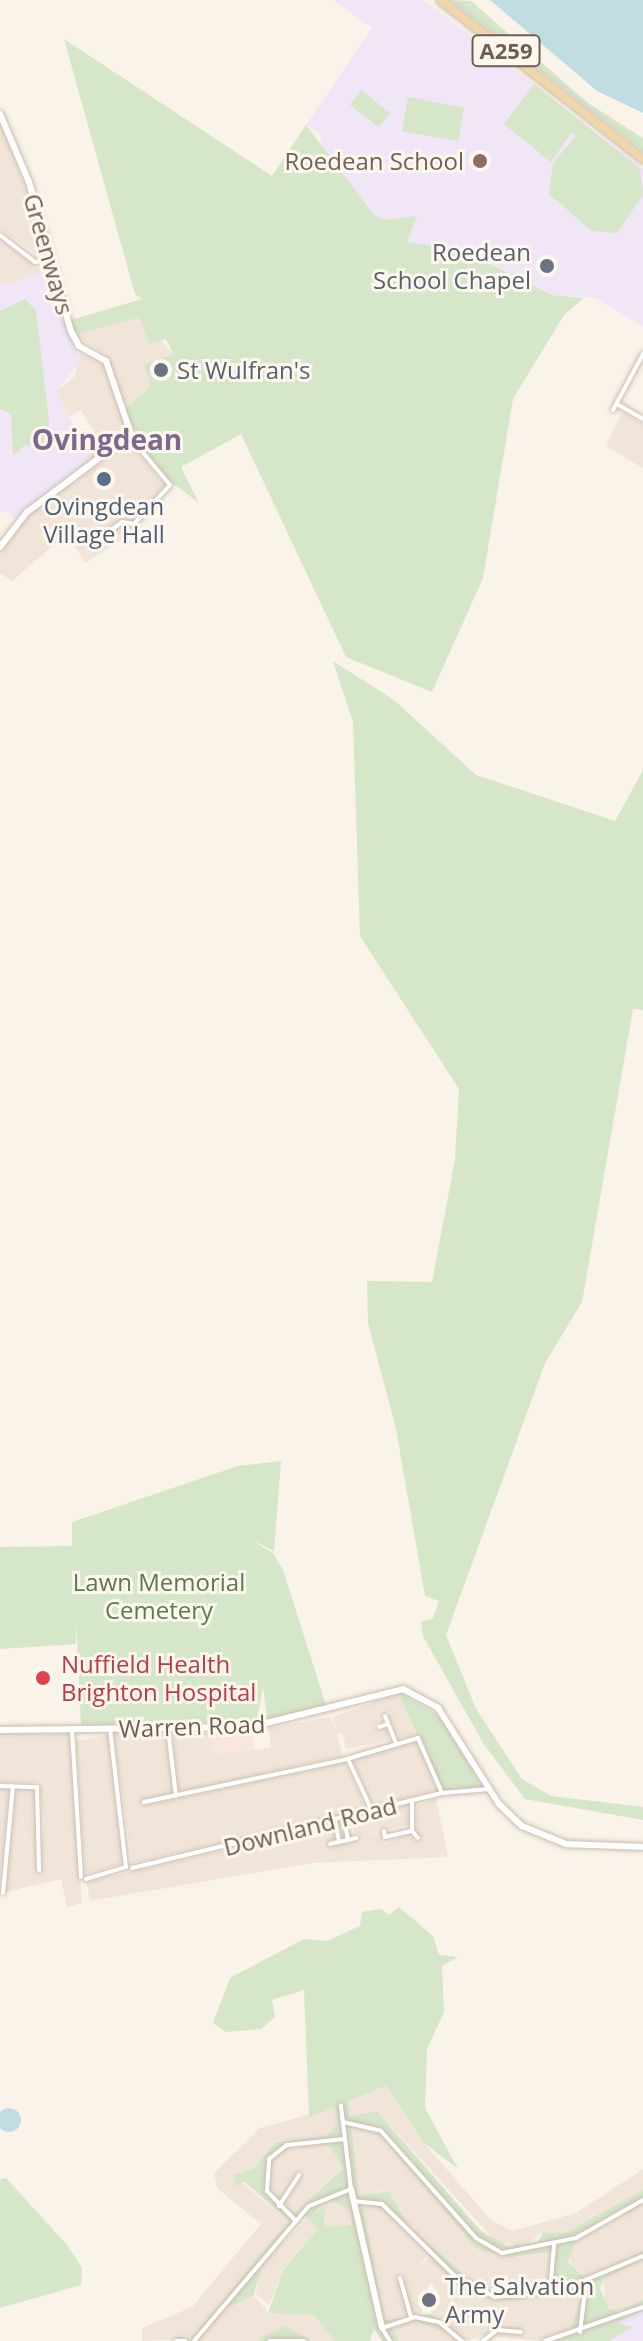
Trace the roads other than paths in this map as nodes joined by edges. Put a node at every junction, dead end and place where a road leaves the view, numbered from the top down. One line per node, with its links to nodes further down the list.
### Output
1 (441, 0): 3 (main road, A259)
2 (0, 114): 5 (street, Greenways)
3 (643, 159)
4 (0, 235): 5 (street)
5 (48, 260): 10 (street, Greenways)
6 (643, 354): 7 (street)
7 (617, 403): 8 (street); 9 (street)
8 (613, 410)
9 (643, 419)
10 (130, 437): 11 (street); 12 (street)
11 (104, 536)
12 (0, 547)
13 (385, 1716): 14 (street)
14 (388, 1724): 15 (street); 20 (street)
15 (380, 1725)
16 (110, 1729): 17 (street, Warren Road); 19 (street, Warren Road); 19 (street)
17 (168, 1729): 24 (street, Warren Road); 26 (street)
18 (0, 1730): 19 (street, Warren Road)
19 (72, 1730)
20 (396, 1743): 21 (street); 25 (street)
21 (348, 1759): 26 (street); 29 (street)
22 (0, 1786): 23 (street)
23 (13, 1786): 41 (street); 42 (street)
24 (489, 1789): 25 (street, Downland Road); 39 (street, Warren Road)
25 (442, 1793): 27 (street, Downland Road)
26 (176, 1796): 28 (street)
27 (412, 1800): 29 (street, Downland Road); 32 (street)
28 (144, 1802)
29 (372, 1811): 30 (street, Downland Road)
30 (344, 1819): 31 (street, Downland Road); 36 (street)
31 (335, 1821): 37 (street); 40 (street, Downland Road)
32 (412, 1831): 33 (street); 35 (street)
33 (385, 1837)
34 (356, 1838): 36 (street)
35 (418, 1838)
36 (348, 1840): 37 (street)
37 (339, 1841): 38 (street)
38 (330, 1844)
39 (643, 1847)
40 (132, 1868)
41 (39, 1870)
42 (3, 1893)
43 (341, 2106): 44 (street)
44 (343, 2122): 45 (street); 52 (street)
45 (345, 2139): 47 (street); 50 (street)
46 (299, 2175): 50 (street)
47 (351, 2189): 49 (street); 51 (street)
48 (643, 2200): 52 (street)
49 (353, 2201): 56 (street); 59 (street)
50 (279, 2206): 51 (street)
51 (296, 2221): 64 (street)
52 (554, 2245): 56 (street)
53 (643, 2256): 55 (street)
54 (400, 2278): 58 (street)
55 (586, 2283): 56 (street); 60 (street)
56 (550, 2292)
57 (643, 2307): 60 (street)
58 (411, 2317): 59 (street); 68 (street)
59 (382, 2328): 67 (street)
60 (580, 2332): 70 (street)
61 (518, 2333): 69 (street)
62 (176, 2341): 63 (street)
63 (185, 2341)
64 (194, 2341)
65 (270, 2341): 66 (street)
66 (304, 2341)
67 (390, 2341)
68 (462, 2341)
69 (483, 2341)
70 (545, 2341)

